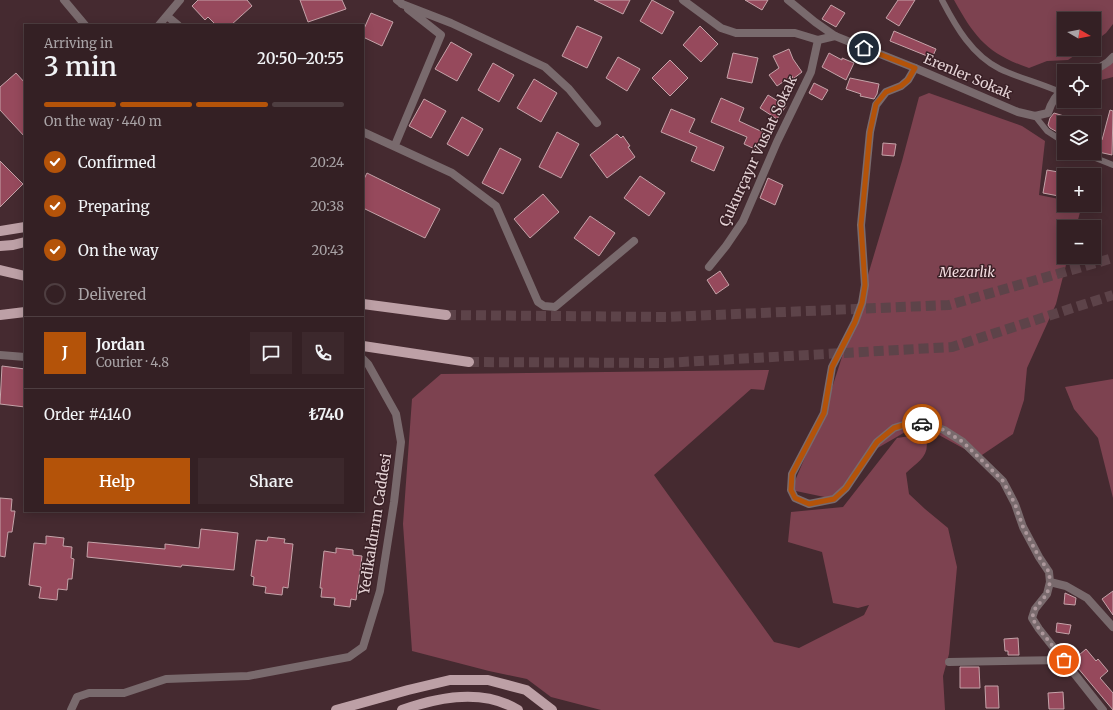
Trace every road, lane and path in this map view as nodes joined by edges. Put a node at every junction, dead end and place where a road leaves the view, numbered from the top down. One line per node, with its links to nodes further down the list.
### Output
1 (64, 0): 8 (street)
2 (180, 0): 7 (street)
3 (683, 0): 12 (street)
4 (788, 0): 11 (street, Erenler Sokak)
5 (942, 0): 16 (lane)
6 (401, 1): 19 (street); 22 (street)
7 (167, 16): 9 (street); 10 (street)
8 (84, 24)
9 (160, 24)
10 (177, 24)
11 (835, 36): 12 (street); 15 (street, Erenler Sokak)
12 (818, 40): 30 (street, Çukurçayır Vuslat Sokak)
13 (1113, 57): 14 (street)
14 (1101, 66)
15 (915, 68): 18 (street, Erenler Sokak); 42 (street)
16 (1057, 89)
17 (1057, 96): 18 (street)
18 (1035, 116): 21 (lane)
19 (597, 123)
20 (364, 132): 22 (street)
21 (1057, 137)
22 (395, 145): 27 (street)
23 (1100, 160): 24 (lane)
24 (1113, 165)
25 (24, 227): 26 (main road)
26 (0, 231)
27 (634, 241)
28 (24, 242): 29 (main road)
29 (0, 246)
30 (709, 267)
31 (0, 270): 32 (main road)
32 (24, 276)
33 (364, 304): 36 (main road)
34 (24, 312): 35 (main road)
35 (0, 315)
36 (446, 315)
37 (364, 346): 41 (main road)
38 (0, 355): 39 (street)
39 (24, 357)
40 (364, 360): 46 (street, Yedikaldırım Caddesi)
41 (469, 362)
42 (1050, 582): 43 (street); 44 (street)
43 (1113, 627)
44 (1064, 660): 45 (street); 51 (street)
45 (949, 662)
46 (71, 710)
47 (336, 710): 50 (main road)
48 (402, 710): 49 (main road)
49 (518, 710)
50 (552, 710)
51 (1103, 710)

